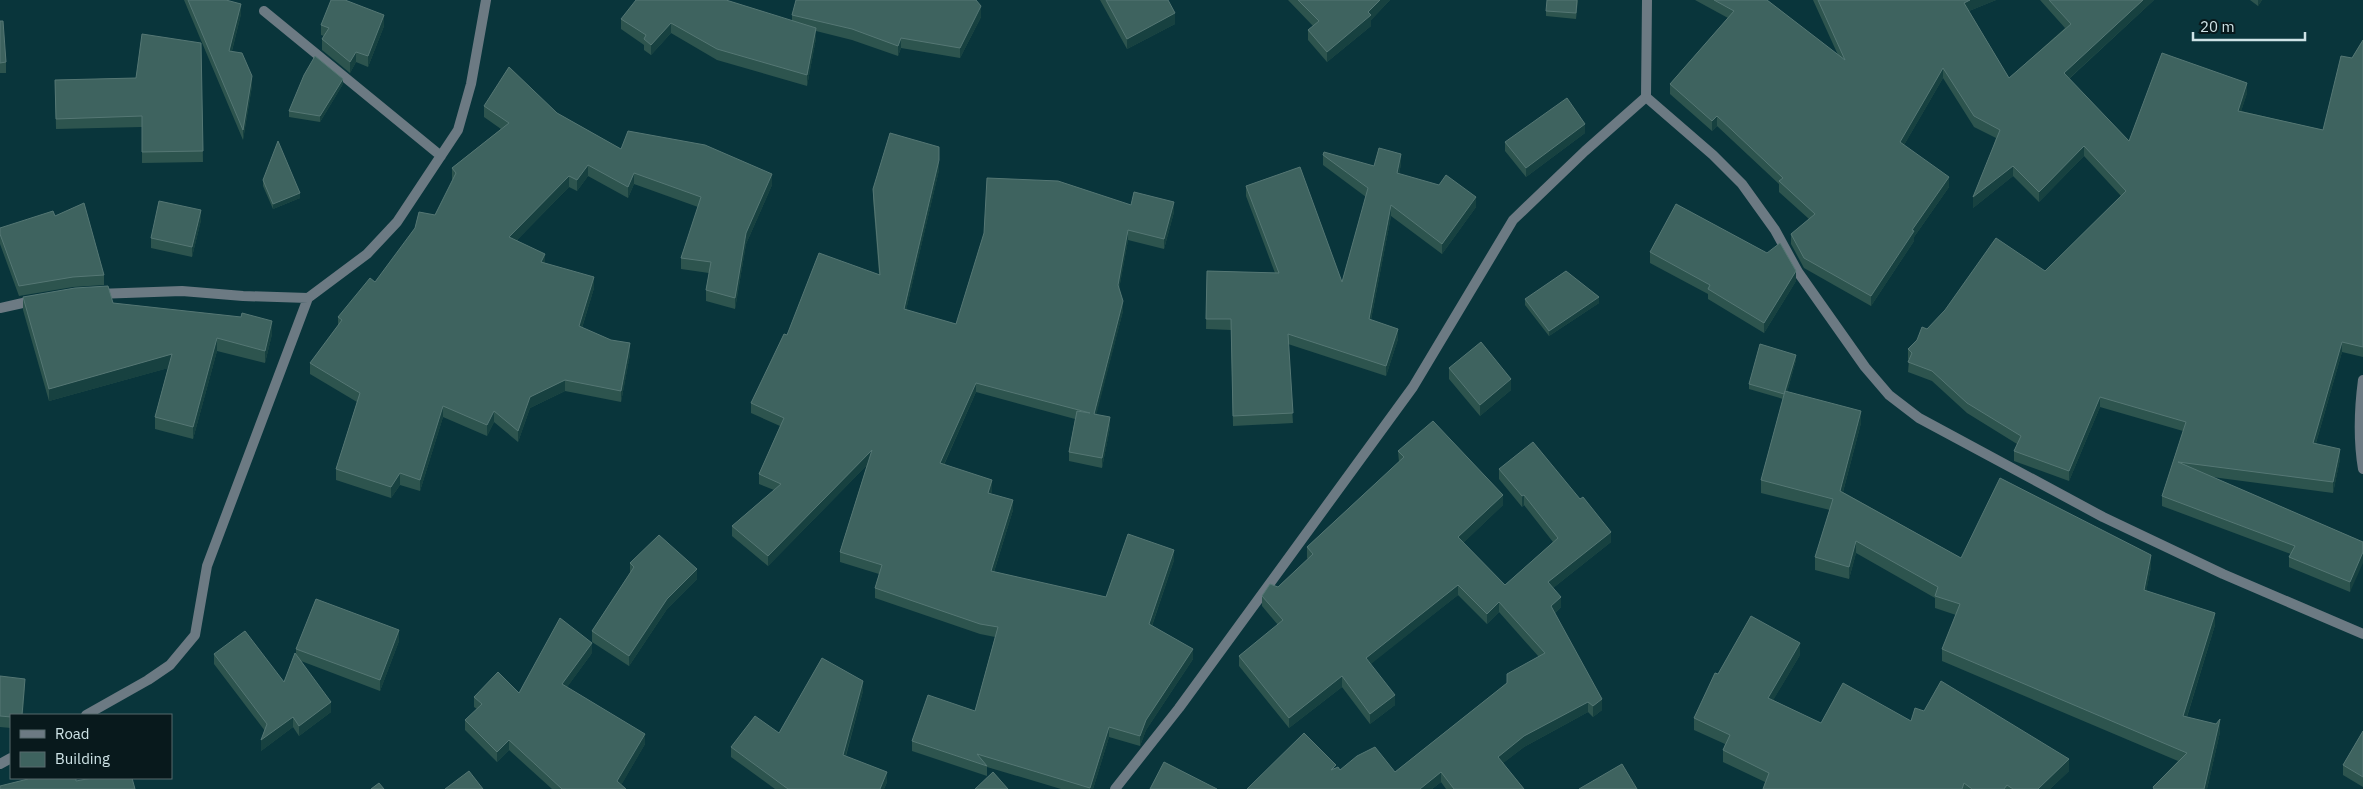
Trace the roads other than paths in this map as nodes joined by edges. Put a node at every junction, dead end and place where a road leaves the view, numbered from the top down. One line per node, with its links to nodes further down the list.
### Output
1 (486, 0): 5 (street)
2 (1647, 0): 4 (street)
3 (264, 11): 5 (street)
4 (1646, 97): 12 (street); 14 (street)
5 (441, 156): 7 (street)
6 (89, 294): 7 (street)
7 (308, 298): 13 (street)
8 (42, 299): 9 (street)
9 (0, 308)
10 (2363, 380): 11 (street)
11 (2363, 469)
12 (2363, 634)
13 (88, 714)
14 (1116, 789)

